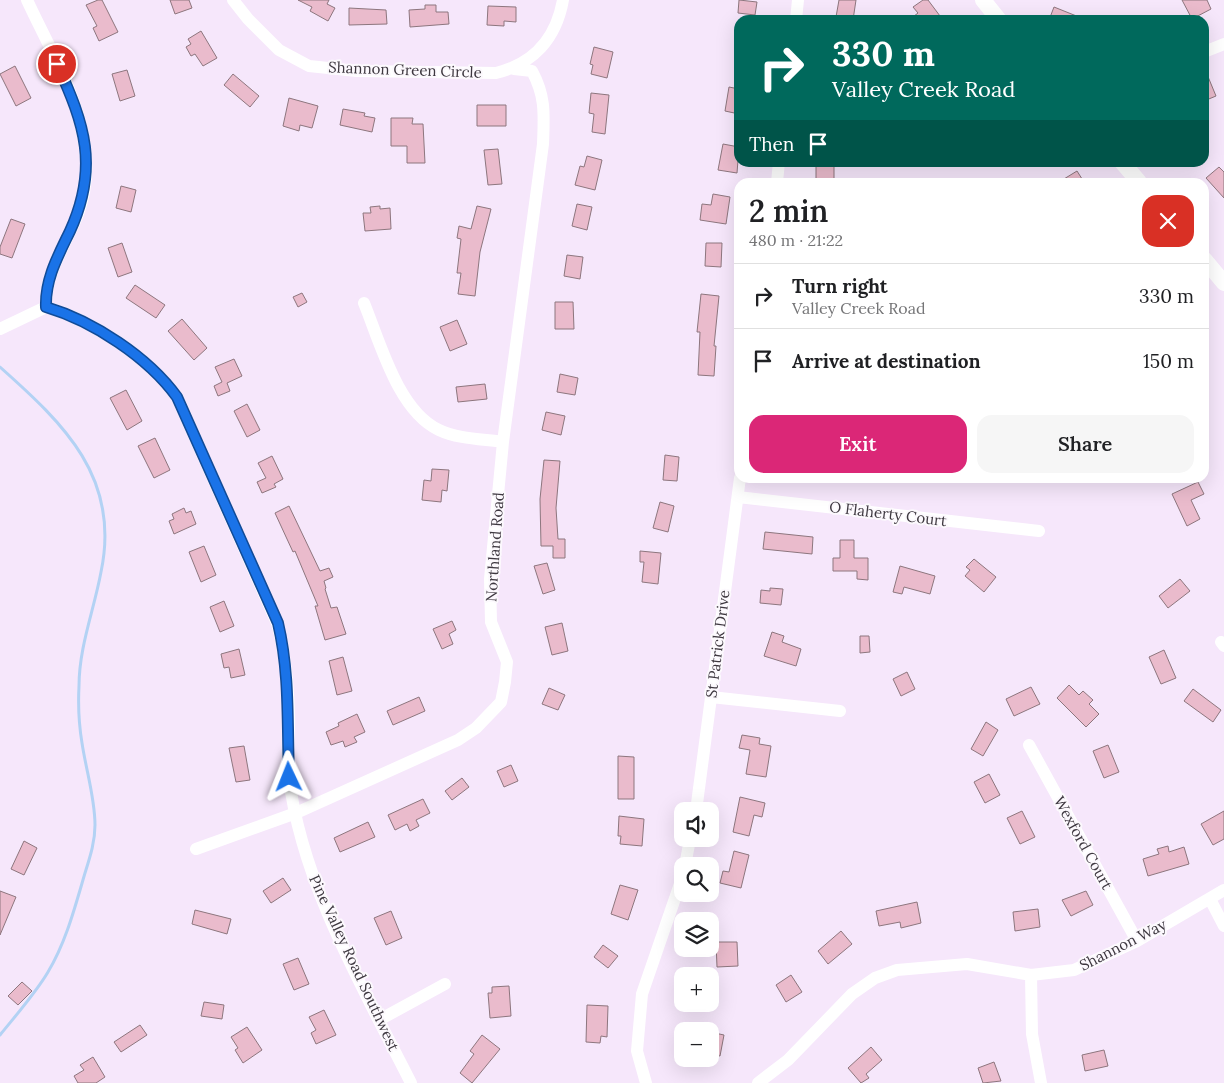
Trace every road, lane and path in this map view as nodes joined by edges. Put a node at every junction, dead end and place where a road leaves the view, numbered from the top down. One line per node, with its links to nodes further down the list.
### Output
1 (27, 0): 16 (street)
2 (233, 0): 10 (street, Shannon Green Circle)
3 (563, 0): 10 (street, Shannon Green Circle)
4 (798, 0): 6 (street)
5 (983, 0): 7 (street)
6 (796, 15)
7 (995, 15)
8 (1224, 44): 9 (street)
9 (1209, 50)
10 (514, 69): 18 (street, Northland Road)
11 (1126, 167): 12 (street)
12 (1136, 178)
13 (1209, 265): 14 (street)
14 (1224, 283)
15 (364, 303): 18 (street)
16 (46, 307): 17 (street); 26 (street, Pine Valley Road Southwest)
17 (0, 329)
18 (503, 442): 26 (street, Northland Road)
19 (739, 483): 20 (street, St Patrick Drive)
20 (738, 497): 21 (street, O Flaherty Court); 22 (street, St Patrick Drive)
21 (1038, 531)
22 (712, 697): 23 (street); 25 (street, St Patrick Drive)
23 (840, 711)
24 (1029, 745): 32 (street, Wexford Court)
25 (697, 802)
26 (296, 813): 27 (street, Northland Road); 35 (street, Pine Valley Road Southwest)
27 (196, 849)
28 (1224, 890): 29 (street, Shannon Way)
29 (1210, 899): 31 (street); 32 (street, Shannon Way)
30 (674, 901): 37 (street)
31 (1224, 926)
32 (1137, 941): 33 (street, Shannon Way)
33 (1031, 975): 38 (street, Shannon Way); 39 (street)
34 (444, 984): 35 (street)
35 (379, 1020): 36 (street, Pine Valley Road Southwest)
36 (412, 1083)
37 (646, 1083)
38 (758, 1083)
39 (1041, 1083)

